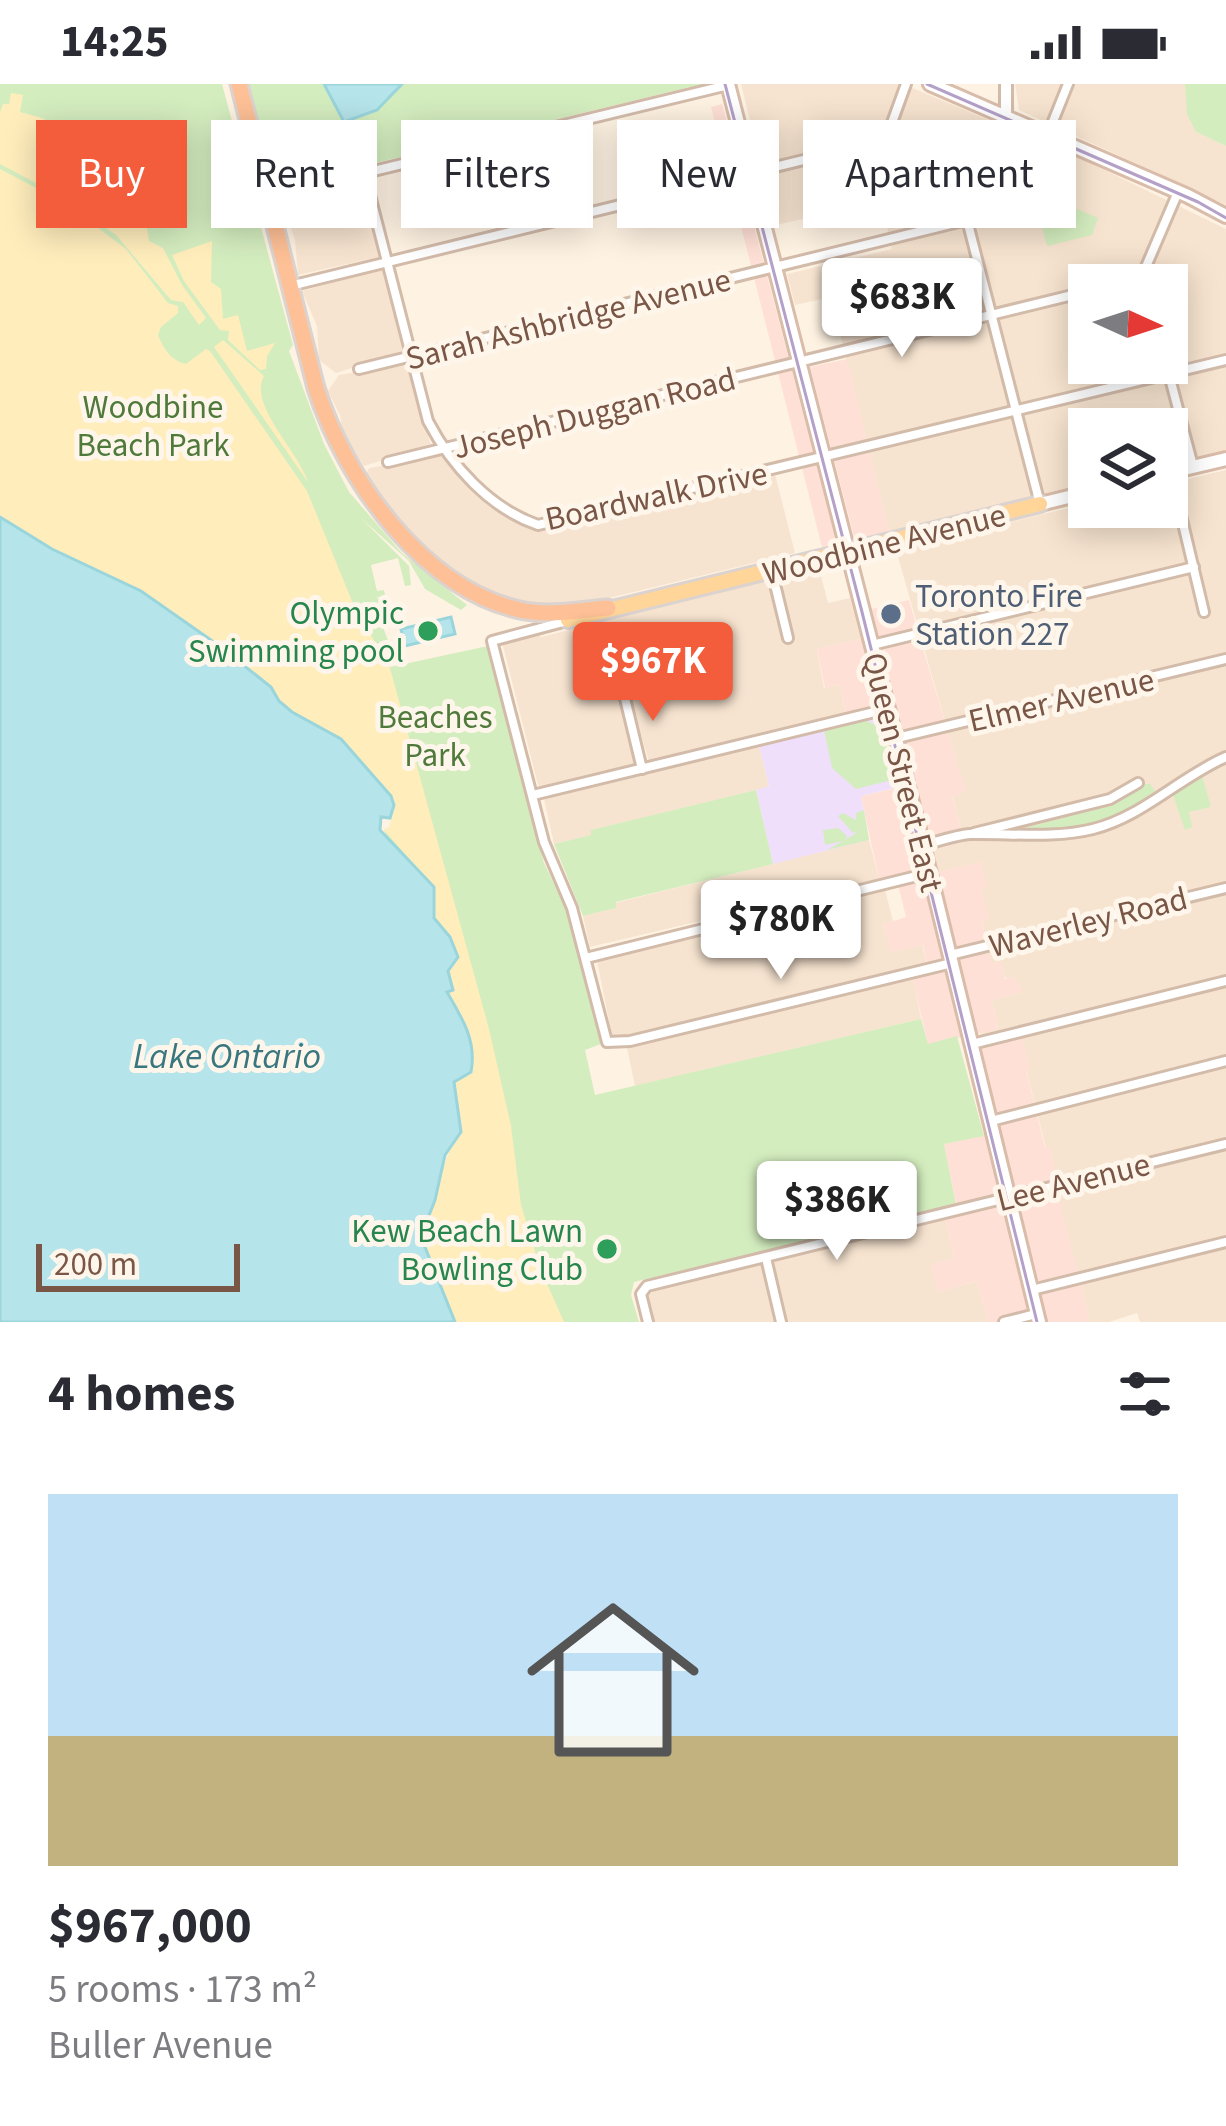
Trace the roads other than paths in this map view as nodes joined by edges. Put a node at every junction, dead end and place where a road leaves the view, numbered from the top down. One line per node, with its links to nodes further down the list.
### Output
1 (229, 84): 9 (highway)
2 (239, 84): 10 (highway)
3 (728, 84): 11 (main road, Queen Street East); 17 (street)
4 (906, 84): 16 (street)
5 (930, 84): 8 (main road)
6 (1006, 84): 8 (street)
7 (1068, 84): 14 (street)
8 (1006, 117): 12 (street); 13 (main road)
9 (240, 120)
10 (247, 120)
11 (738, 120)
12 (1005, 120)
13 (1013, 120)
14 (1054, 120)
15 (1076, 147): 18 (main road)
16 (779, 166)
17 (377, 169)
18 (1179, 192): 20 (main road); 28 (street)
19 (617, 206): 27 (street)
20 (1226, 216)
21 (377, 223): 27 (street, Boardwalk Drive)
22 (270, 228): 55 (highway)
23 (272, 228): 30 (highway)
24 (767, 228): 29 (main road, Queen Street East)
25 (935, 228): 29 (street, Sarah Ashbridge Avenue)
26 (969, 228): 32 (street)
27 (387, 262): 30 (street); 33 (street, Boardwalk Drive)
28 (1151, 264)
29 (777, 267): 33 (street, Sarah Ashbridge Avenue); 35 (main road, Queen Street East)
30 (290, 286): 55 (highway)
31 (1068, 297): 32 (street, Joseph Duggan Road)
32 (994, 315): 35 (street, Joseph Duggan Road); 40 (street)
33 (411, 356): 37 (street, Sarah Ashbridge Avenue); 41 (street, Boardwalk Drive)
34 (1226, 360): 36 (street, Boardwalk Drive)
35 (800, 362): 41 (street, Joseph Duggan Road); 42 (main road, Queen Street East)
36 (1188, 365)
37 (359, 369)
38 (1110, 384): 40 (street, Boardwalk Drive)
39 (1172, 384): 45 (street)
40 (1017, 410): 42 (street, Boardwalk Drive); 48 (street)
41 (446, 449): 42 (street, Boardwalk Drive); 44 (street, Joseph Duggan Road)
42 (824, 457): 50 (main road, Queen Street East)
43 (1226, 459): 45 (main road)
44 (388, 462)
45 (1193, 467): 46 (main road)
46 (1188, 468)
47 (1068, 497): 48 (main road, Woodbine Avenue)
48 (1040, 504): 50 (main road, Woodbine Avenue)
49 (1184, 528): 51 (street)
50 (848, 551): 52 (main road, Woodbine Avenue); 57 (main road, Queen Street East)
51 (1194, 567): 54 (street); 57 (street)
52 (771, 571): 53 (main road, Woodbine Avenue); 56 (street)
53 (608, 608): 55 (highway, Woodbine Avenue)
54 (1204, 612)
55 (560, 617): 65 (street, Woodbine Avenue)
56 (788, 638)
57 (872, 645): 60 (main road, Queen Street East)
58 (1226, 659): 61 (street, Elmer Avenue)
59 (622, 690): 63 (street)
60 (888, 709): 61 (main road, Queen Street East); 63 (street)
61 (895, 738): 67 (main road, Queen Street East)
62 (1226, 758): 66 (street)
63 (642, 769): 65 (street)
64 (1138, 783): 66 (street)
65 (533, 795): 70 (street)
66 (970, 834): 67 (street)
67 (922, 845): 68 (main road, Queen Street East)
68 (929, 873): 70 (street); 71 (main road, Queen Street East)
69 (1226, 888): 71 (street, Waverley Road)
70 (586, 958): 71 (street, Waverley Road)
71 (951, 959): 73 (main road, Queen Street East)
72 (1226, 981): 73 (street)
73 (972, 1044): 75 (main road, Queen Street East)
74 (1226, 1061): 75 (street)
75 (991, 1121): 77 (main road, Queen Street East)
76 (1226, 1144): 77 (street, Lee Avenue)
77 (1009, 1197): 79 (street, Lee Avenue); 80 (main road, Queen Street East)
78 (1226, 1242): 80 (street)
79 (766, 1258): 82 (street, Lee Avenue); 83 (street)
80 (1032, 1290): 81 (main road, Queen Street East)
81 (1038, 1318): 84 (street)
82 (648, 1322)
83 (782, 1322)
84 (1004, 1322)

